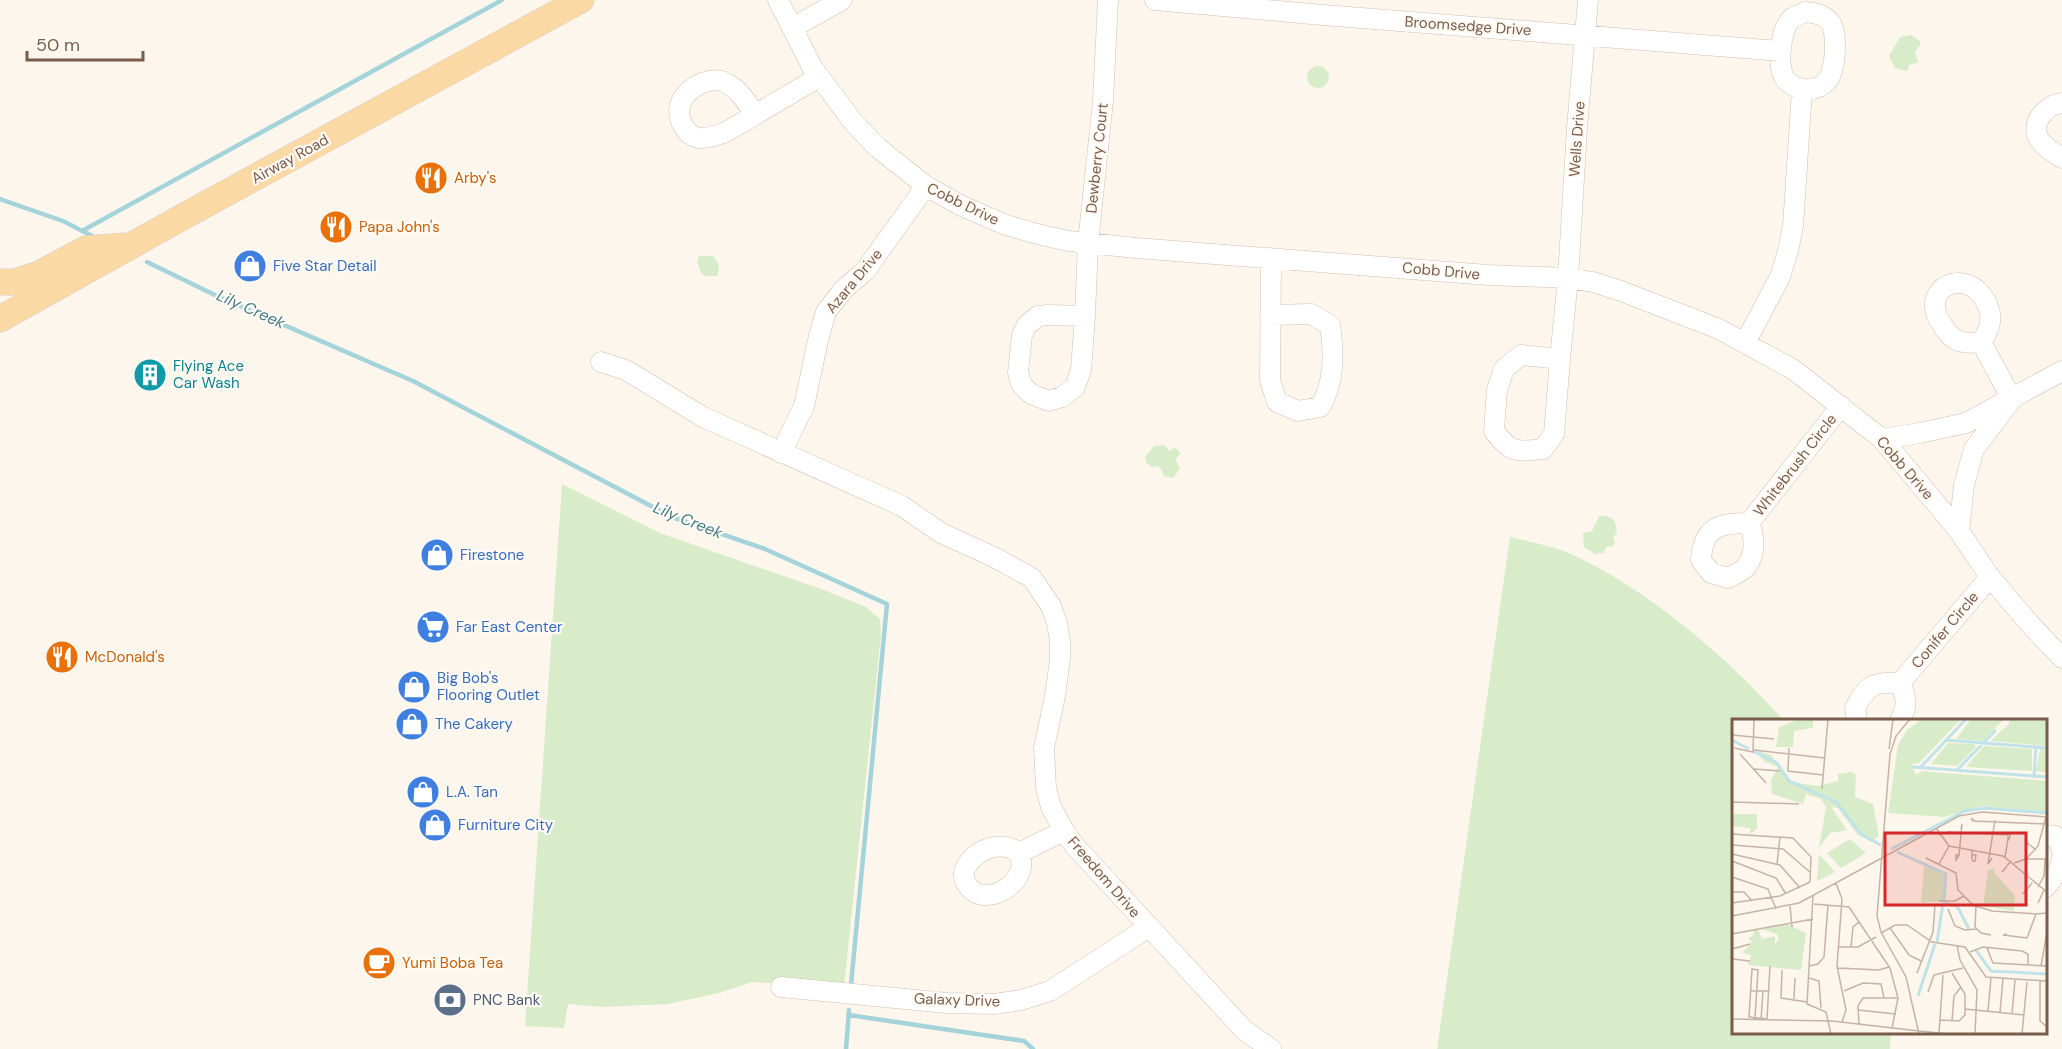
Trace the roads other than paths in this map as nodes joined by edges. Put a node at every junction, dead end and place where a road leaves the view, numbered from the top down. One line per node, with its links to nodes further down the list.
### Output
1 (581, 0): 17 (main road, Airway Road)
2 (778, 0): 7 (street, Cobb Drive)
3 (842, 0): 7 (street)
4 (1108, 0): 16 (street, Dewberry Court)
5 (1155, 0): 8 (street, Broomsedge Drive)
6 (1588, 0): 8 (street, Wells Drive)
7 (792, 28): 10 (street, Cobb Drive)
8 (1585, 35): 9 (street, Broomsedge Drive); 19 (street, Wells Drive)
9 (1781, 51): 11 (street); 11 (street)
10 (819, 77): 13 (street); 15 (street, Cobb Drive)
11 (1802, 90): 25 (street)
12 (2062, 103): 14 (street)
13 (754, 114)
14 (2062, 158)
15 (926, 186): 16 (street, Cobb Drive); 32 (street, Azara Drive)
16 (1088, 243): 18 (street, Cobb Drive); 22 (street, Dewberry Court)
17 (131, 246): 20 (main road); 23 (main road, Airway Road)
18 (1271, 258): 19 (street, Cobb Drive); 21 (street)
19 (1569, 278): 25 (street, Cobb Drive); 26 (street, Wells Drive)
20 (0, 282)
21 (1270, 315): 21 (street)
22 (1085, 316): 22 (street, Dewberry Court)
23 (0, 319)
24 (1981, 342): 29 (street)
25 (1746, 343): 30 (street, Cobb Drive)
26 (1560, 359): 26 (street, Wells Drive)
27 (601, 362): 32 (street)
28 (2061, 373): 29 (street)
29 (2012, 399): 31 (street); 34 (street)
30 (1841, 406): 31 (street, Cobb Drive); 33 (street, Whitebrush Circle)
31 (1882, 439): 34 (street, Cobb Drive)
32 (782, 453): 40 (street, Freedom Drive)
33 (1749, 523)
34 (1959, 531): 35 (street, Cobb Drive)
35 (1990, 577): 36 (street, Cobb Drive); 37 (street, Conifer Circle)
36 (2062, 658)
37 (1900, 683): 38 (street, Conifer Circle); 39 (street, Conifer Circle)
38 (1857, 719)
39 (1901, 719)
40 (1064, 831): 41 (street); 44 (street, Freedom Drive)
41 (1019, 853)
42 (2062, 858): 43 (street)
43 (2047, 886)
44 (1149, 927): 45 (street, Galaxy Drive); 46 (street, Freedom Drive)
45 (781, 987)
46 (1271, 1049)

